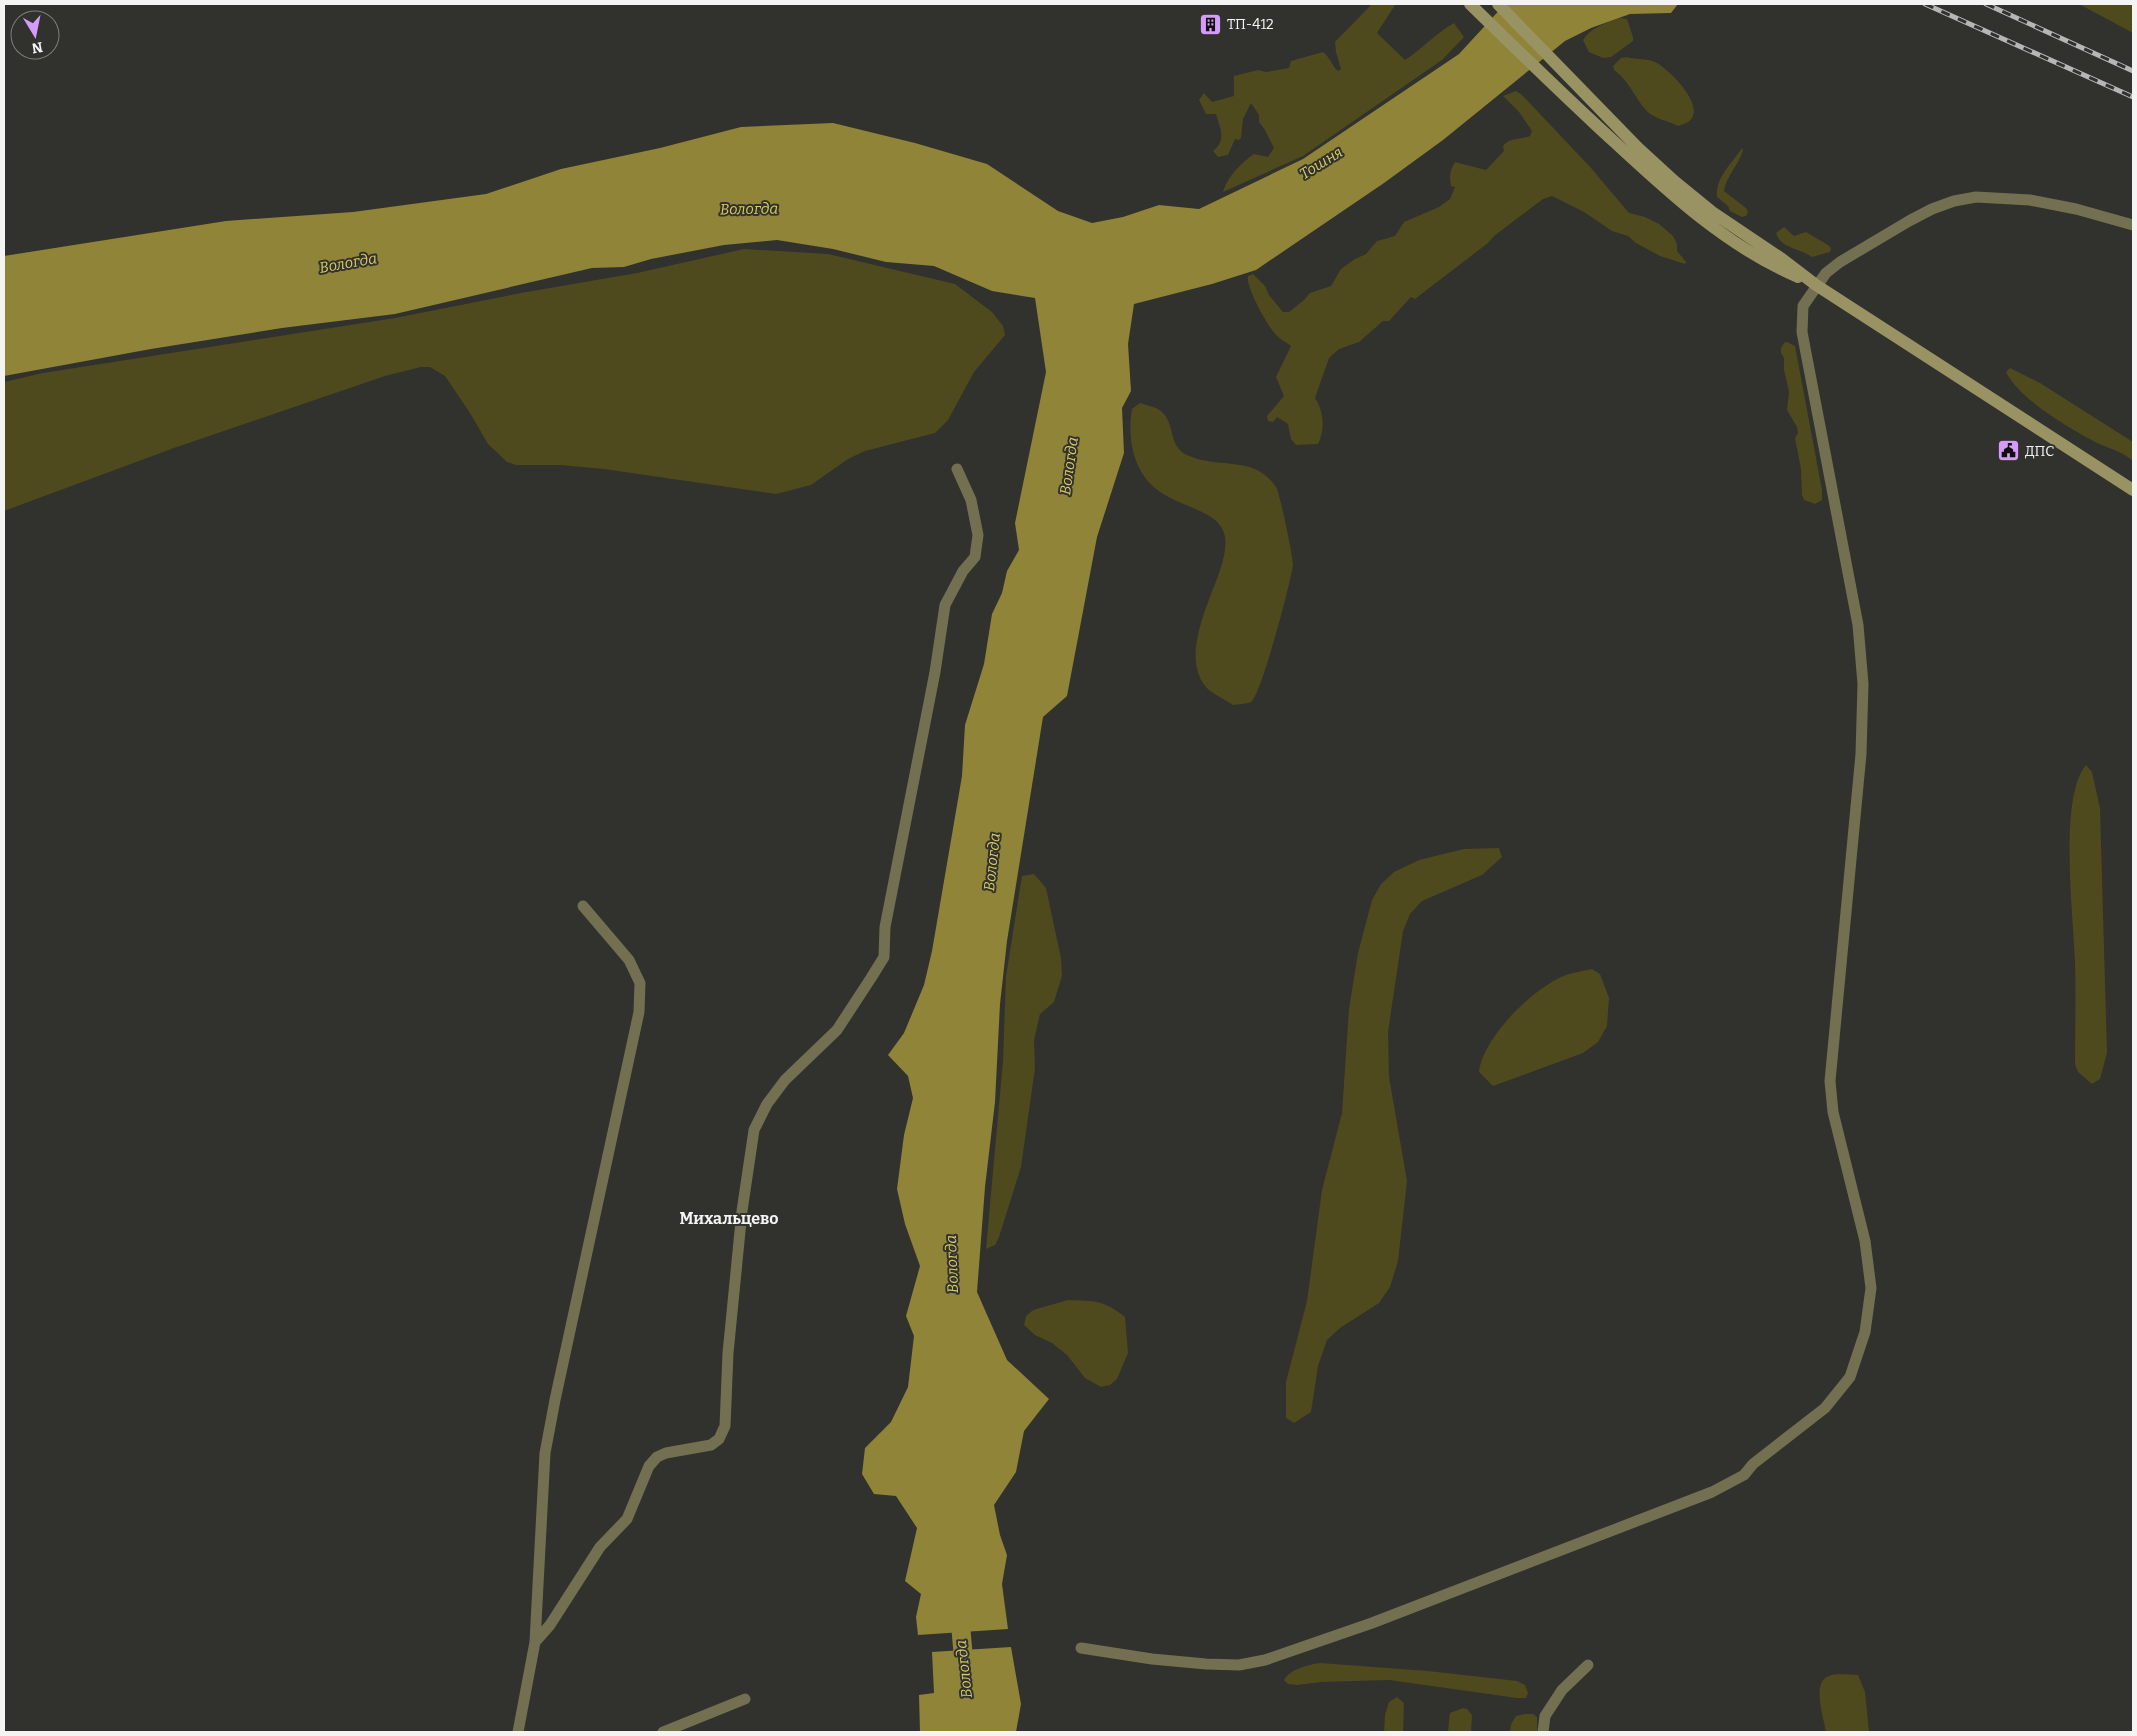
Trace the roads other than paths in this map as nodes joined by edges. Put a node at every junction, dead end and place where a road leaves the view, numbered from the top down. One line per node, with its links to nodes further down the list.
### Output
1 (1471, 4): 4 (main road)
2 (1498, 4): 4 (main road)
3 (2133, 225): 4 (street)
4 (1816, 285): 6 (main road); 9 (street)
5 (957, 469): 8 (street)
6 (2133, 490)
7 (583, 906): 8 (street)
8 (535, 1642): 12 (street)
9 (1081, 1648)
10 (1588, 1665): 14 (street)
11 (745, 1699): 13 (street)
12 (518, 1732)
13 (663, 1732)
14 (1543, 1732)

